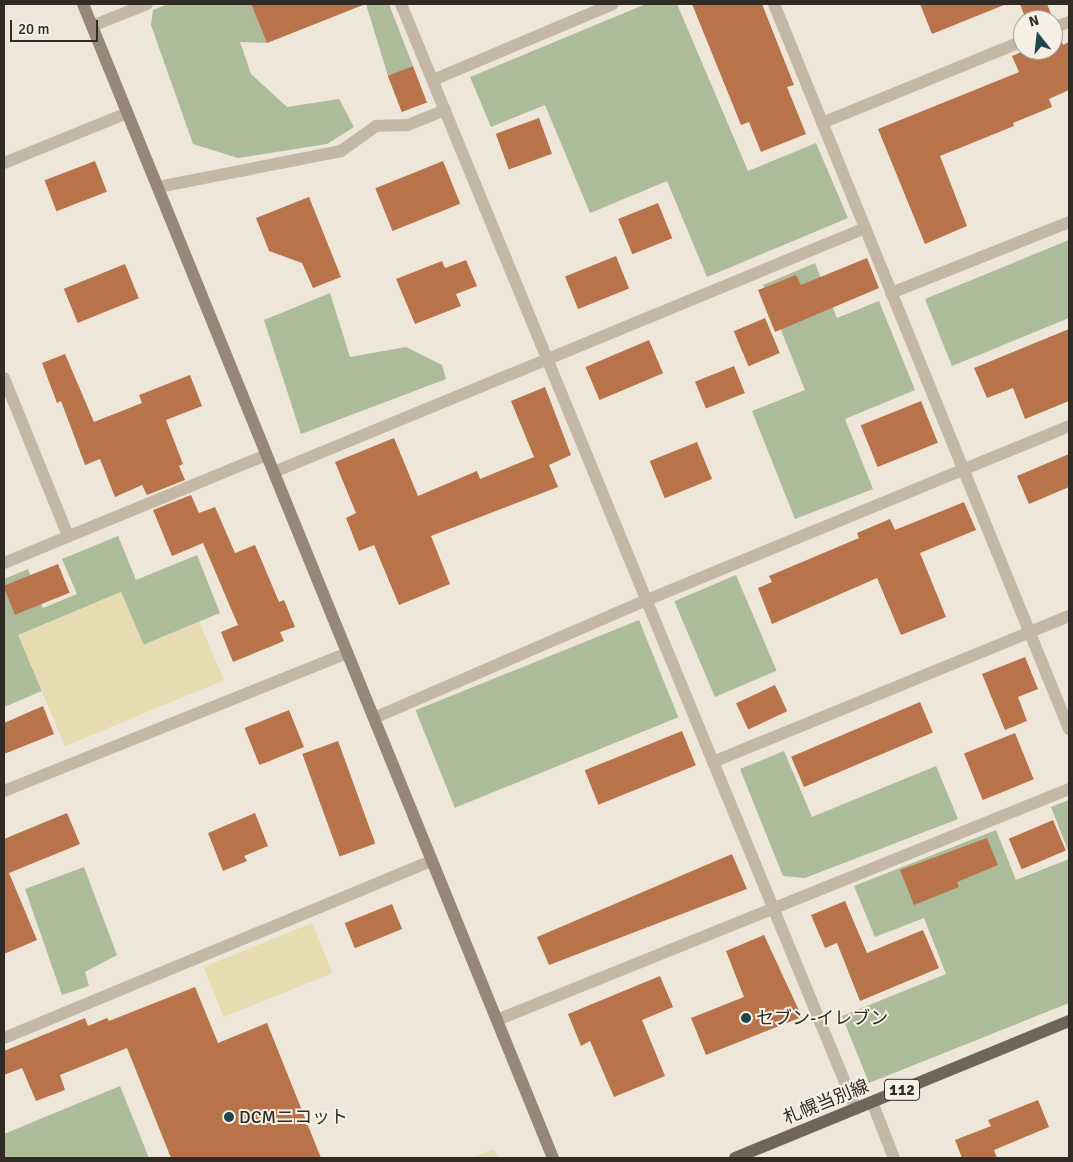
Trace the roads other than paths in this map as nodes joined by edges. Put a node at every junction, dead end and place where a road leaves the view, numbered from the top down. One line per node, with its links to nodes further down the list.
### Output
1 (83, 4): 6 (street)
2 (147, 4): 6 (street)
3 (401, 4): 8 (street)
4 (613, 4): 8 (street)
5 (774, 4): 11 (street)
6 (92, 26): 10 (street)
7 (1013, 44): 11 (street)
8 (433, 80): 9 (street)
9 (445, 110): 13 (street); 17 (street)
10 (127, 113): 12 (street); 13 (street)
11 (822, 122): 15 (street)
12 (4, 163)
13 (158, 187): 20 (street)
14 (1069, 222): 16 (street)
15 (865, 228): 16 (street); 17 (street)
16 (892, 293): 21 (street)
17 (547, 358): 22 (street); 25 (street)
18 (4, 378): 23 (street)
19 (1069, 426): 21 (street)
20 (266, 454): 22 (street); 23 (street)
21 (964, 470): 25 (street); 27 (street)
22 (274, 472): 28 (street)
23 (68, 536): 24 (street)
24 (4, 563)
25 (647, 600): 29 (street); 31 (street)
26 (1069, 616): 27 (street)
27 (1030, 632): 30 (street); 31 (street)
28 (347, 653): 29 (street); 33 (street)
29 (374, 718): 34 (street)
30 (1069, 729)
31 (713, 762): 35 (street)
32 (1069, 789): 35 (street)
33 (4, 791)
34 (432, 861): 36 (street); 38 (street)
35 (774, 910): 36 (street); 40 (street)
36 (497, 1020): 41 (street)
37 (1069, 1021): 39 (main road, 札幌当別線 / 112)
38 (4, 1038)
39 (872, 1102): 40 (main road, 札幌当別線 / 112); 43 (street)
40 (856, 1109): 42 (main road, 札幌当別線 / 112)
41 (553, 1158)
42 (735, 1158)
43 (894, 1158)

